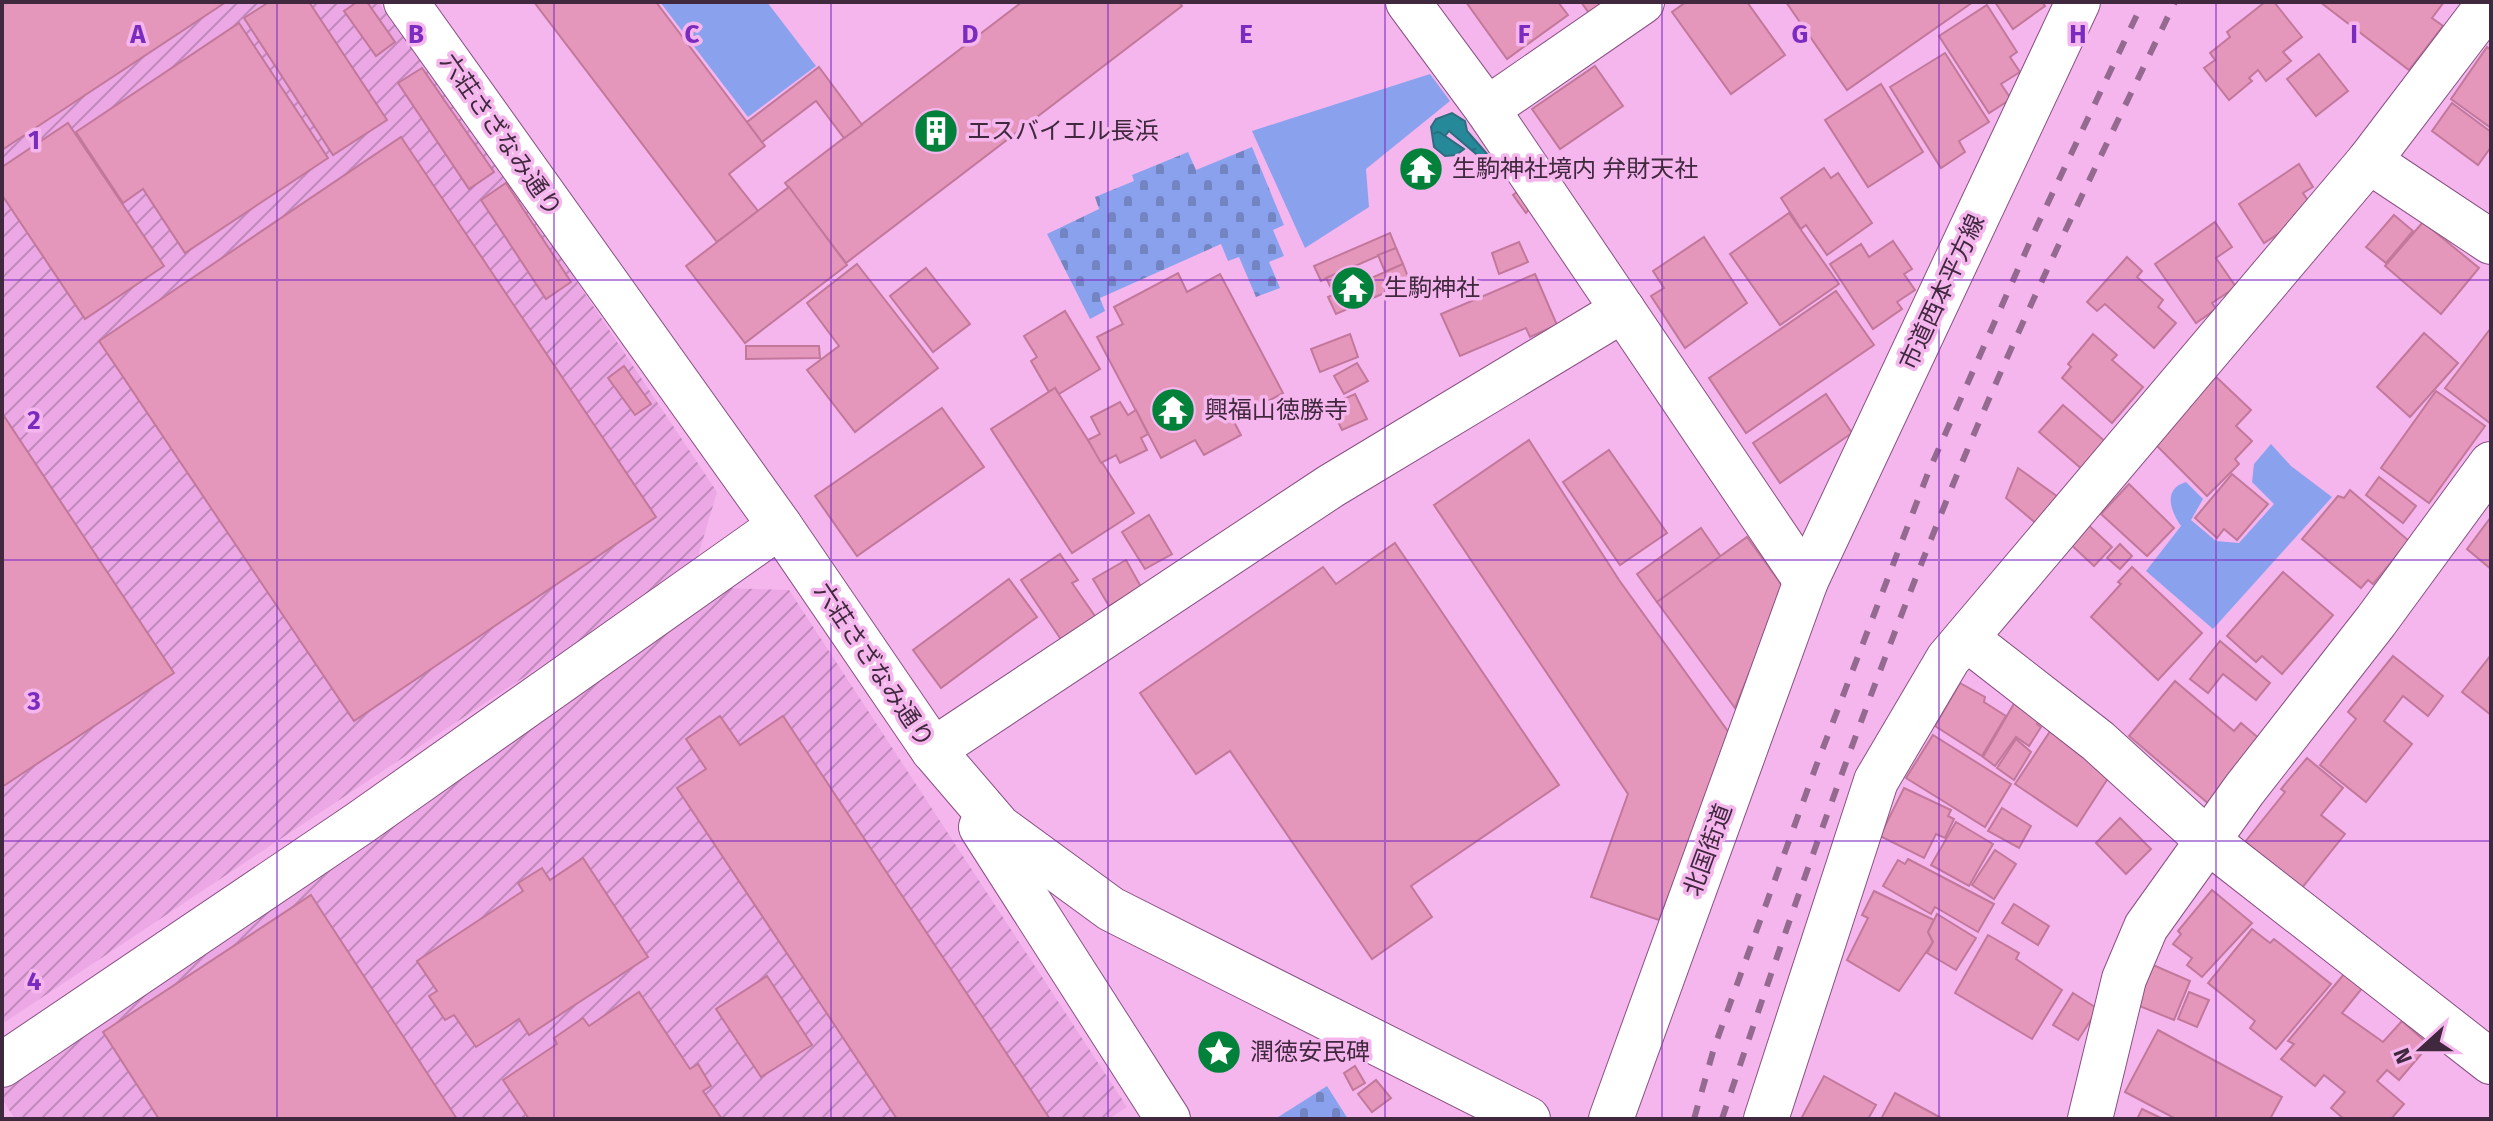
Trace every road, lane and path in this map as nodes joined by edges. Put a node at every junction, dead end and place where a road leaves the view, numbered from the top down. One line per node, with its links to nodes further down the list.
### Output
1 (406, 2): 11 (street, 六荘さざなみ通り)
2 (1408, 2): 6 (street)
3 (1642, 2): 6 (street)
4 (2078, 2): 12 (street, 市道西本平方線)
5 (2490, 2): 7 (street)
6 (1487, 109): 9 (street)
7 (2369, 161): 8 (street); 13 (street)
8 (2491, 242)
9 (1623, 310): 12 (street); 14 (street)
10 (2491, 464): 15 (street)
11 (780, 526): 14 (street, 六荘さざなみ通り); 17 (street)
12 (1806, 581): 18 (street, 北国街道)
13 (1967, 639): 15 (street); 21 (street)
14 (935, 754): 19 (street); 20 (street, 六荘さざなみ通り)
15 (2208, 841): 16 (street); 22 (street)
16 (2491, 1062)
17 (2, 1065)
18 (1615, 1108)
19 (1168, 1119)
20 (1528, 1119)
21 (1766, 1119)
22 (2090, 1119)

